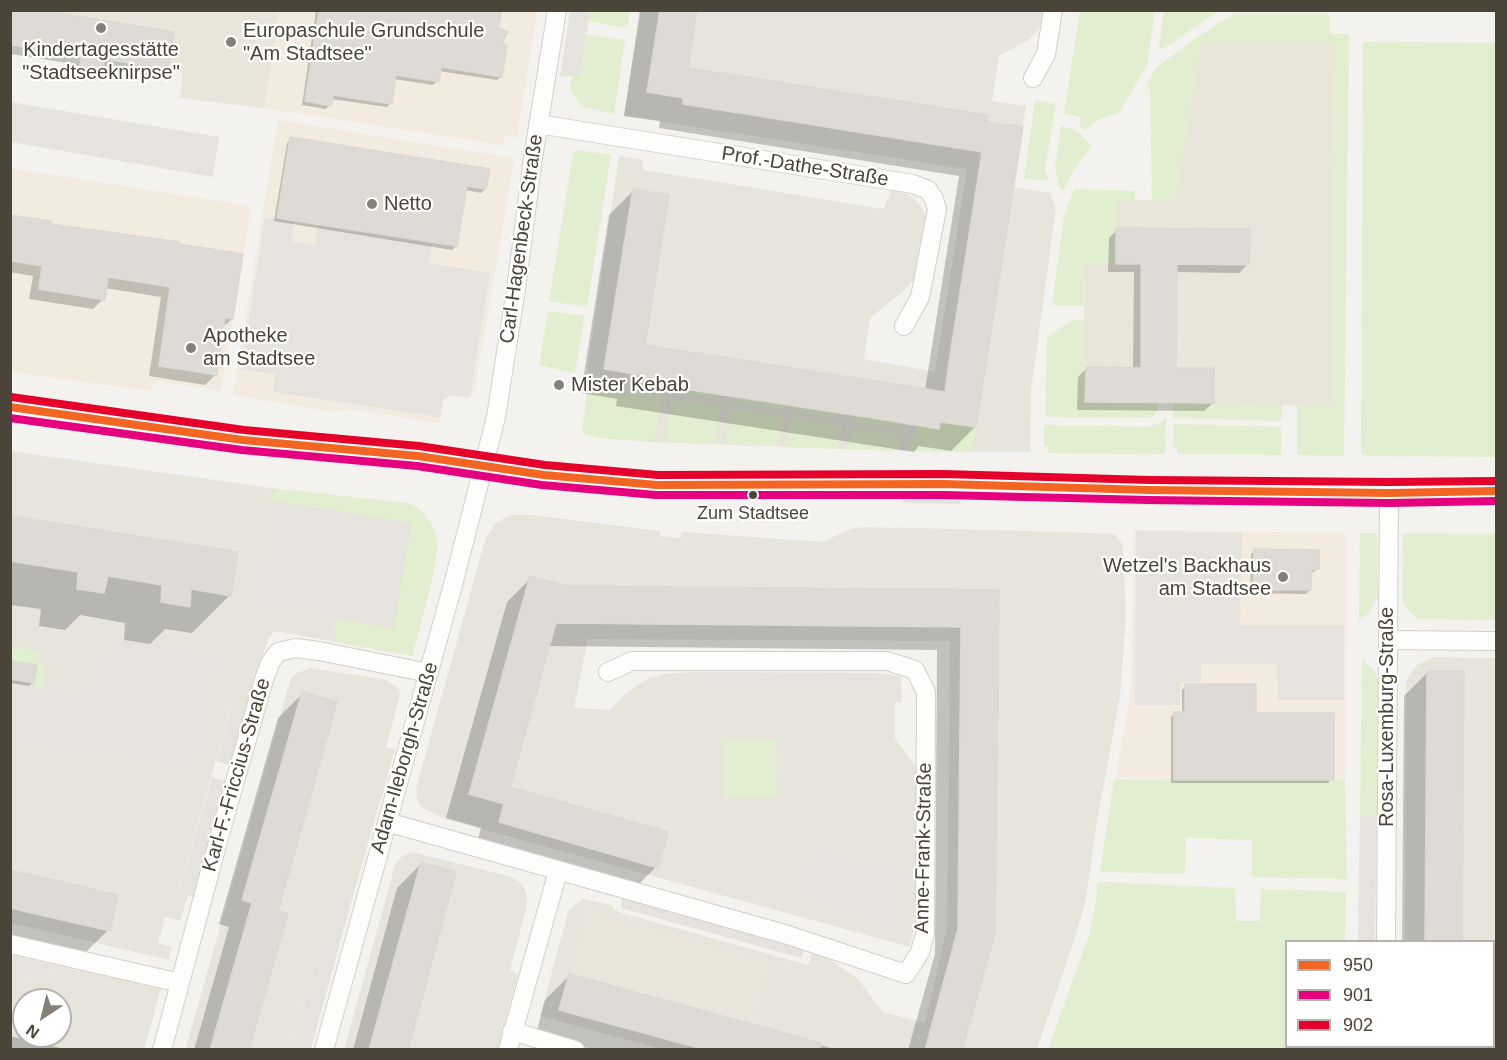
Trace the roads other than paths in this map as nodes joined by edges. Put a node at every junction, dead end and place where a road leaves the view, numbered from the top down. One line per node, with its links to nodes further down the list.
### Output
1 (557, 10): 4 (street, Carl-Hagenbeck-Straße)
2 (1053, 10): 3 (street)
3 (1033, 78)
4 (538, 124): 5 (street, Prof.-Dathe-Straße); 7 (street, Carl-Hagenbeck-Straße)
5 (904, 326)
6 (10, 407): 7 (street)
7 (483, 466): 9 (street); 13 (street, Adam-Ileborgh-Straße)
8 (1497, 491): 9 (street)
9 (1389, 493): 10 (street, Rosa-Luxemburg-Straße)
10 (1388, 640): 11 (street); 16 (street, Rosa-Luxemburg-Straße)
11 (1497, 641)
12 (608, 672): 15 (street, Anne-Frank-Straße)
13 (429, 673): 14 (street, Adam-Ileborgh-Straße); 18 (street, Karl-F.-Friccius-Straße)
14 (387, 822): 15 (street, Anne-Frank-Straße); 21 (street, Adam-Ileborgh-Straße)
15 (558, 871): 19 (street)
16 (1386, 940)
17 (10, 944): 18 (street)
18 (180, 982): 20 (street, Karl-F.-Friccius-Straße)
19 (512, 1031): 22 (street); 23 (street)
20 (162, 1050)
21 (324, 1050)
22 (507, 1050)
23 (575, 1050)

